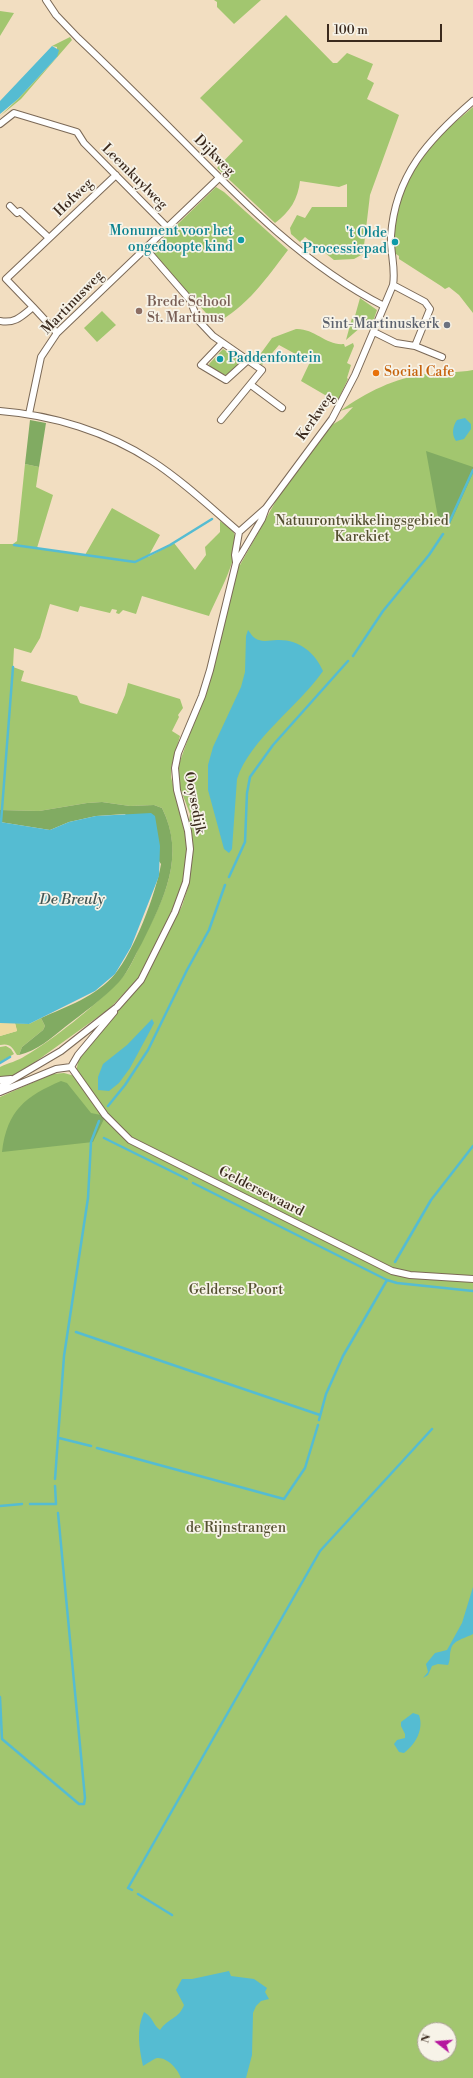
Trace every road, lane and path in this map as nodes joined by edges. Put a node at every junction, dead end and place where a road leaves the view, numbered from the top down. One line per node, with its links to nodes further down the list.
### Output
1 (46, 0): 5 (street, Dijkweg)
2 (473, 101): 10 (street, Kerkweg)
3 (0, 124): 4 (street, Leemkuylweg)
4 (116, 175): 7 (street, Leemkuylweg); 8 (street, Hofweg)
5 (219, 178): 7 (street, Martinusweg); 11 (street, Dijkweg)
6 (10, 206): 8 (street)
7 (167, 227): 9 (street, Martinusweg)
8 (49, 238): 12 (street, Hofweg)
9 (145, 248): 15 (street, Martinusweg); 16 (street)
10 (393, 284): 11 (street, Kerkweg); 17 (street)
11 (384, 306): 14 (street, Kerkweg)
12 (33, 307): 13 (street); 15 (street, Hofweg)
13 (0, 321)
14 (374, 332): 17 (street); 25 (street, Kerkweg)
15 (57, 333): 23 (street, Martinusweg)
16 (222, 343): 19 (street); 19 (street)
17 (415, 346): 18 (street)
18 (442, 357)
19 (248, 360): 20 (street)
20 (251, 385): 21 (street); 24 (street)
21 (282, 408)
22 (0, 410): 23 (street)
23 (29, 414): 26 (street)
24 (221, 420)
25 (266, 508): 26 (street); 27 (street, Ooysedijk)
26 (239, 532): 27 (street)
27 (236, 563): 28 (street, Ooysedijk)
28 (117, 1007): 29 (street); 30 (street, Ooysedijk)
29 (71, 1067): 33 (street); 34 (street, Geldersewaard)
30 (13, 1079): 31 (street); 32 (street, Ooysedijk)
31 (0, 1080)
32 (0, 1087)
33 (0, 1092)
34 (473, 1280)

